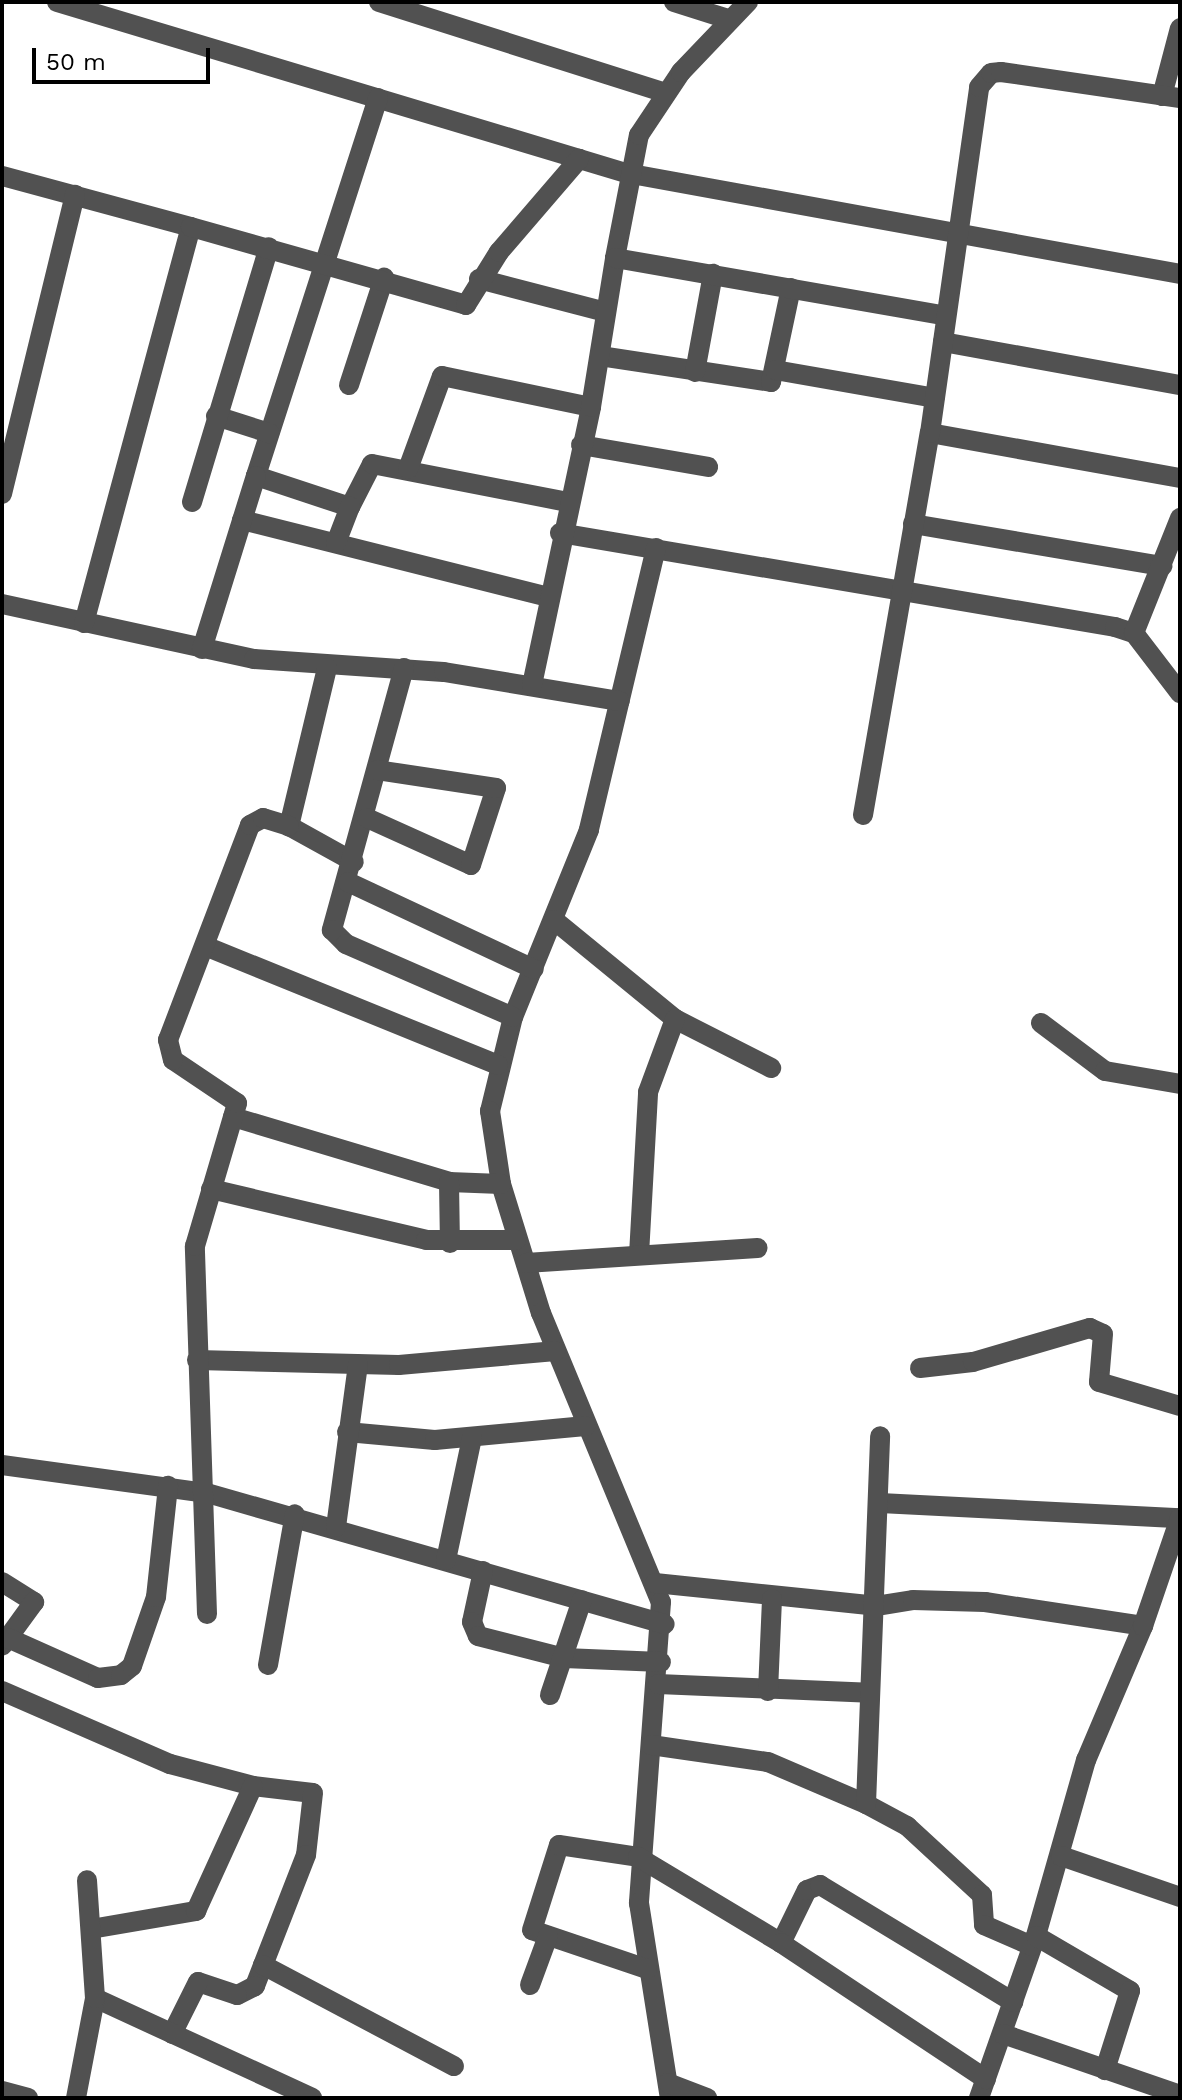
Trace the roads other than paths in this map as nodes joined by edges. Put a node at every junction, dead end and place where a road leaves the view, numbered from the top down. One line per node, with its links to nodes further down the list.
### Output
1 (57, 2): 9 (street)
2 (379, 2): 7 (street)
3 (674, 2): 5 (street)
4 (748, 2): 5 (street)
5 (728, 19): 7 (street)
6 (1180, 28): 8 (street)
7 (666, 93): 11 (street)
8 (1171, 97): 15 (street)
9 (378, 98): 10 (street); 18 (street)
10 (579, 159): 11 (street); 22 (street)
11 (626, 173): 15 (street); 17 (street)
12 (2, 176): 13 (street)
13 (75, 195): 14 (street); 42 (street)
14 (191, 227): 16 (street); 56 (street)
15 (956, 235): 20 (street); 25 (street)
16 (269, 247): 18 (street); 34 (street)
17 (615, 258): 19 (street); 24 (street)
18 (327, 263): 21 (street); 35 (street)
19 (713, 274): 23 (street); 29 (street)
20 (1180, 274)
21 (384, 278): 22 (street); 30 (street)
22 (479, 279): 24 (street)
23 (791, 288): 25 (street); 28 (street)
24 (606, 312): 27 (street)
25 (946, 316): 26 (street)
26 (943, 342): 31 (street); 32 (street)
27 (600, 356): 29 (street); 33 (street)
28 (775, 370): 29 (street); 32 (street)
29 (695, 372)
30 (349, 385)
31 (1180, 385)
32 (935, 398): 36 (street)
33 (591, 407): 37 (street); 39 (street)
34 (216, 416): 35 (street); 43 (street)
35 (269, 433): 40 (street)
36 (930, 433): 41 (street); 48 (street)
37 (581, 445): 38 (street); 44 (street)
38 (708, 467)
39 (408, 469): 44 (street); 45 (street)
40 (256, 476): 45 (street); 47 (street)
41 (1180, 478)
42 (2, 494)
43 (192, 502)
44 (568, 502): 49 (street)
45 (350, 507): 50 (street)
46 (1180, 518): 52 (street)
47 (242, 520): 50 (street); 58 (street)
48 (913, 524): 52 (street); 53 (street)
49 (560, 533): 51 (street); 54 (street)
50 (336, 543): 54 (street)
51 (656, 548): 53 (street); 63 (street)
52 (1162, 566): 57 (street)
53 (903, 590): 57 (street); 65 (street)
54 (548, 597): 61 (street)
55 (2, 604): 56 (street)
56 (84, 623): 58 (street)
57 (1134, 633): 62 (street)
58 (202, 649): 59 (street)
59 (327, 668): 60 (street); 67 (street)
60 (404, 668): 61 (street); 64 (street)
61 (532, 685): 63 (street)
62 (1180, 693)
63 (620, 701): 70 (street)
64 (377, 770): 66 (street); 66 (street)
65 (863, 815)
66 (367, 818): 68 (street)
67 (289, 826): 68 (street); 71 (street)
68 (354, 862): 69 (street)
69 (348, 882): 72 (street); 73 (street)
70 (554, 920): 72 (street); 74 (street)
71 (205, 946): 76 (street); 79 (street)
72 (534, 969): 73 (street)
73 (513, 1017): 76 (street)
74 (675, 1019): 77 (street); 86 (street)
75 (1041, 1023): 78 (street)
76 (498, 1065): 81 (street)
77 (771, 1068)
78 (1180, 1084)
79 (233, 1117): 80 (street); 82 (street)
80 (449, 1182): 81 (street); 84 (street)
81 (501, 1184): 83 (street)
82 (211, 1189): 84 (street); 89 (street)
83 (516, 1240): 84 (street); 87 (street)
84 (450, 1243)
85 (758, 1248): 86 (street)
86 (639, 1255): 87 (street)
87 (526, 1263): 88 (street)
88 (555, 1351): 90 (street); 93 (street)
89 (197, 1360): 90 (street); 99 (street)
90 (358, 1364): 94 (street)
91 (920, 1368): 92 (street)
92 (1180, 1406)
93 (585, 1426): 96 (street); 107 (street)
94 (347, 1432): 96 (street); 103 (street)
95 (880, 1436): 100 (street)
96 (472, 1438): 104 (street)
97 (2, 1465): 98 (street)
98 (168, 1486): 99 (street); 114 (street)
99 (207, 1493): 101 (street); 111 (street)
100 (880, 1503): 102 (street); 110 (street)
101 (295, 1514): 103 (street); 117 (street)
102 (1180, 1518): 113 (street)
103 (336, 1527): 104 (street)
104 (446, 1560): 105 (street)
105 (483, 1571): 109 (street); 115 (street)
106 (2, 1582): 114 (street)
107 (655, 1583): 108 (street); 112 (street)
108 (772, 1599): 110 (street); 120 (street)
109 (582, 1600): 112 (street); 115 (street)
110 (876, 1606): 113 (street); 121 (street)
111 (207, 1614)
112 (665, 1624): 116 (street)
113 (1143, 1626): 126 (street)
114 (5, 1642)
115 (564, 1658): 116 (street); 122 (street)
116 (661, 1662): 118 (street)
117 (268, 1665)
118 (658, 1684): 120 (street); 123 (street)
119 (2, 1691): 124 (street)
120 (768, 1691): 121 (street)
121 (869, 1693): 125 (street)
122 (550, 1695)
123 (651, 1745): 125 (street); 127 (street)
124 (253, 1786): 130 (street); 134 (street)
125 (866, 1804): 132 (street)
126 (1061, 1856): 129 (street); 132 (street)
127 (638, 1857): 131 (street); 133 (street); 135 (street)
128 (87, 1880): 130 (street)
129 (1180, 1897)
130 (91, 1929): 137 (street)
131 (548, 1936): 135 (street); 136 (street)
132 (1034, 1941): 138 (street); 142 (street)
133 (781, 1943): 138 (street); 143 (street)
134 (263, 1965): 139 (street); 141 (street)
135 (647, 1969): 144 (street)
136 (530, 1985)
137 (95, 1998): 139 (street); 148 (street)
138 (1013, 2002): 140 (street)
139 (172, 2034): 149 (street)
140 (1003, 2034): 142 (street); 143 (street)
141 (454, 2066)
142 (1105, 2070): 146 (street)
143 (983, 2089)
144 (669, 2090): 150 (street)
145 (2, 2091): 147 (street)
146 (1180, 2095)
147 (28, 2098)
148 (76, 2098)
149 (312, 2098)
150 (707, 2098)

